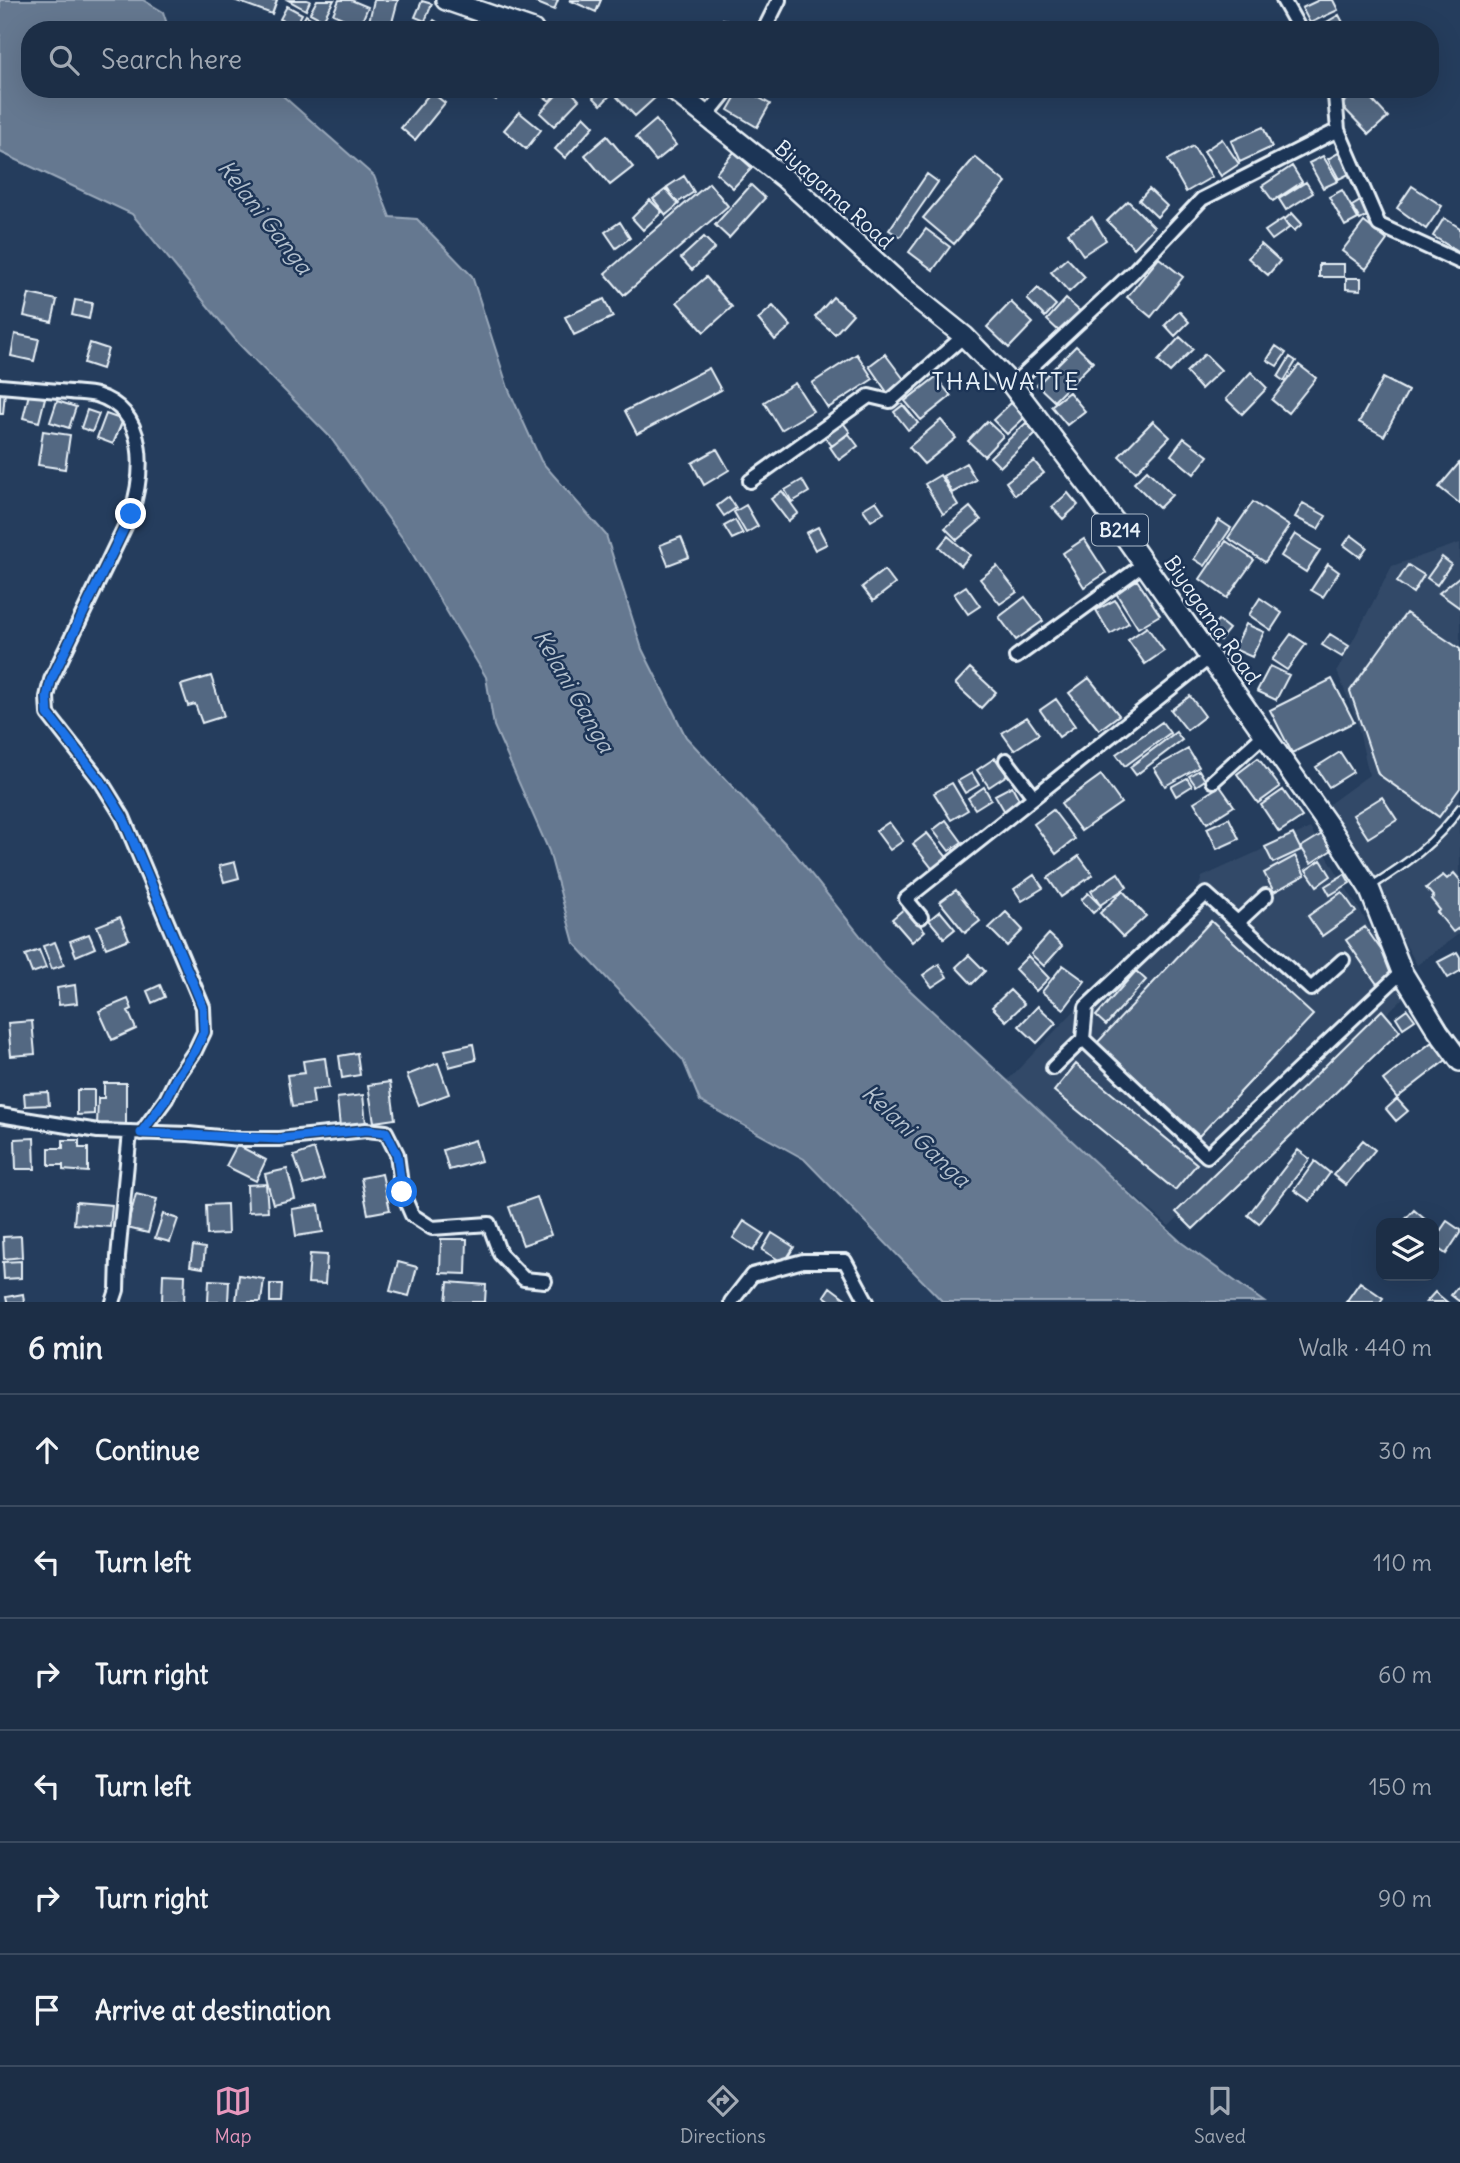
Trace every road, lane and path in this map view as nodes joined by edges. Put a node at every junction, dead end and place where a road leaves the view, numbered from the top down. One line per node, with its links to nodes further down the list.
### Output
1 (446, 0): 4 (main road)
2 (779, 0): 5 (street)
3 (1283, 0): 6 (street)
4 (507, 21)
5 (768, 21)
6 (1295, 21)
7 (684, 98): 10 (main road, Biyagama Road / B214)
8 (721, 98): 10 (street)
9 (1335, 98): 11 (street)
10 (707, 115): 13 (main road, Biyagama Road / B214)
11 (1338, 130): 12 (street); 14 (street)
12 (1460, 262)
13 (964, 336): 14 (main road, Biyagama Road / B214); 16 (street)
14 (1012, 384): 17 (main road, Biyagama Road / B214)
15 (0, 386): 35 (street)
16 (750, 481)
17 (1144, 564): 18 (street); 19 (main road, Biyagama Road / B214)
18 (1016, 657)
19 (1210, 657): 20 (main road, Biyagama Road / B214); 23 (street)
20 (1265, 734): 22 (street); 25 (main road, Biyagama Road / B214)
21 (1006, 760): 23 (street)
22 (1213, 780)
23 (1034, 797): 27 (street)
24 (1460, 808): 25 (lane)
25 (1369, 888): 30 (main road, Biyagama Road / B214)
26 (1266, 896): 28 (street)
27 (921, 917)
28 (1238, 922): 29 (street); 31 (street)
29 (1343, 961)
30 (1402, 972): 31 (street); 32 (main road, Biyagama Road / B214)
31 (1083, 1039): 33 (street)
32 (1460, 1061)
33 (1054, 1068)
34 (0, 1115): 35 (street)
35 (136, 1132): 36 (street); 37 (street)
36 (545, 1281)
37 (113, 1302)
38 (731, 1302): 39 (street)
39 (867, 1302)

